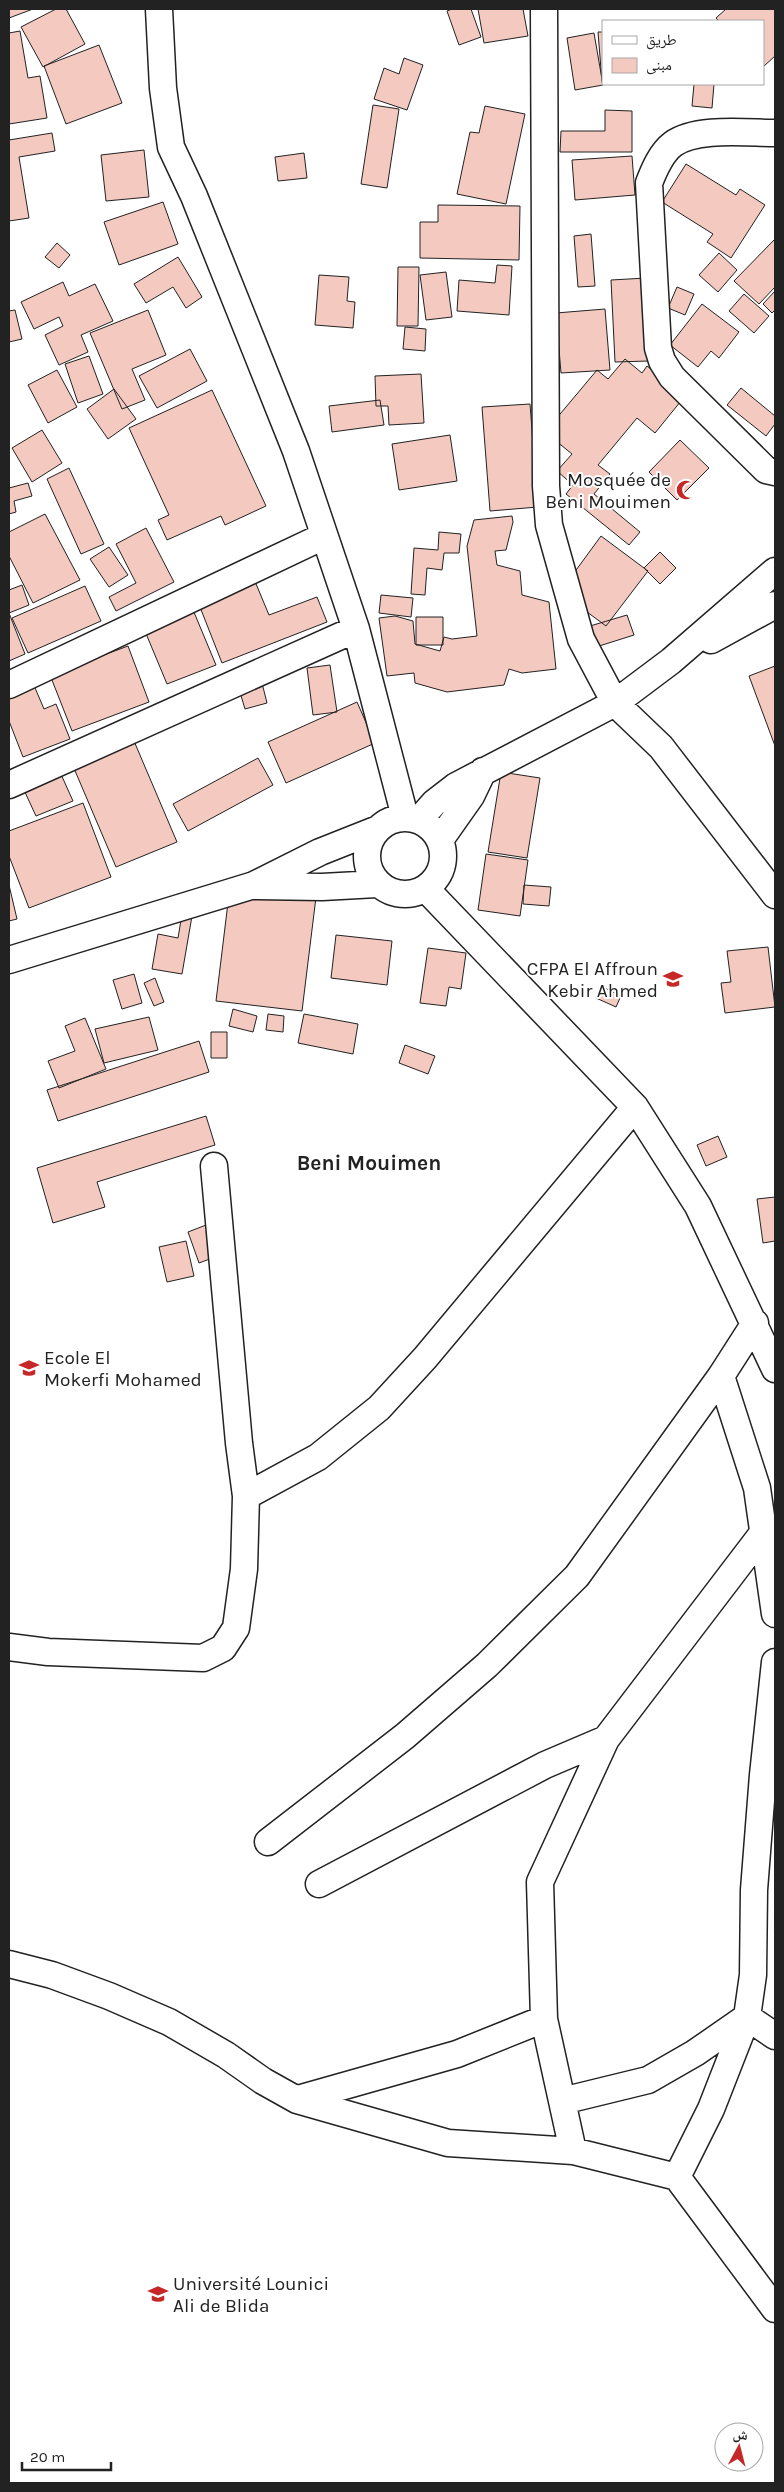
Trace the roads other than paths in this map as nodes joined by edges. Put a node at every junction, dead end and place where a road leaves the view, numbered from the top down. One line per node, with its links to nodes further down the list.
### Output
1 (159, 9): 5 (street)
2 (544, 9): 13 (street)
3 (775, 132): 4 (street)
4 (775, 472)
5 (324, 536): 10 (street); 12 (street)
6 (775, 571): 11 (street)
7 (775, 605): 8 (street)
8 (746, 621): 9 (street); 11 (street)
9 (775, 624)
10 (356, 629): 15 (street); 16 (street)
11 (670, 661): 13 (street)
12 (9, 685)
13 (615, 703): 14 (street); 22 (street)
14 (484, 770): 16 (street); 18 (street)
15 (9, 785)
16 (412, 819): 17 (street); 18 (street)
17 (378, 829): 19 (street); 20 (street)
18 (440, 840): 21 (street)
19 (377, 884): 20 (street); 21 (street)
20 (254, 886): 23 (street)
21 (426, 889): 24 (street)
22 (775, 894)
23 (9, 960)
24 (636, 1107): 26 (street); 29 (street)
25 (214, 1166): 29 (street)
26 (754, 1323): 27 (street); 28 (street)
27 (775, 1368)
28 (721, 1376): 30 (street); 35 (street)
29 (246, 1496): 32 (street)
30 (763, 1532): 31 (street); 34 (street)
31 (775, 1614)
32 (9, 1647)
33 (775, 1662): 38 (street)
34 (606, 1739): 36 (street); 39 (street)
35 (268, 1842)
36 (319, 1884)
37 (9, 1964): 41 (street)
38 (747, 2017): 40 (street); 42 (street); 44 (street)
39 (544, 2019): 41 (street); 42 (street)
40 (775, 2036)
41 (297, 2100): 43 (street)
42 (562, 2102): 43 (street)
43 (573, 2150): 44 (street)
44 (677, 2177): 45 (street)
45 (775, 2309)

